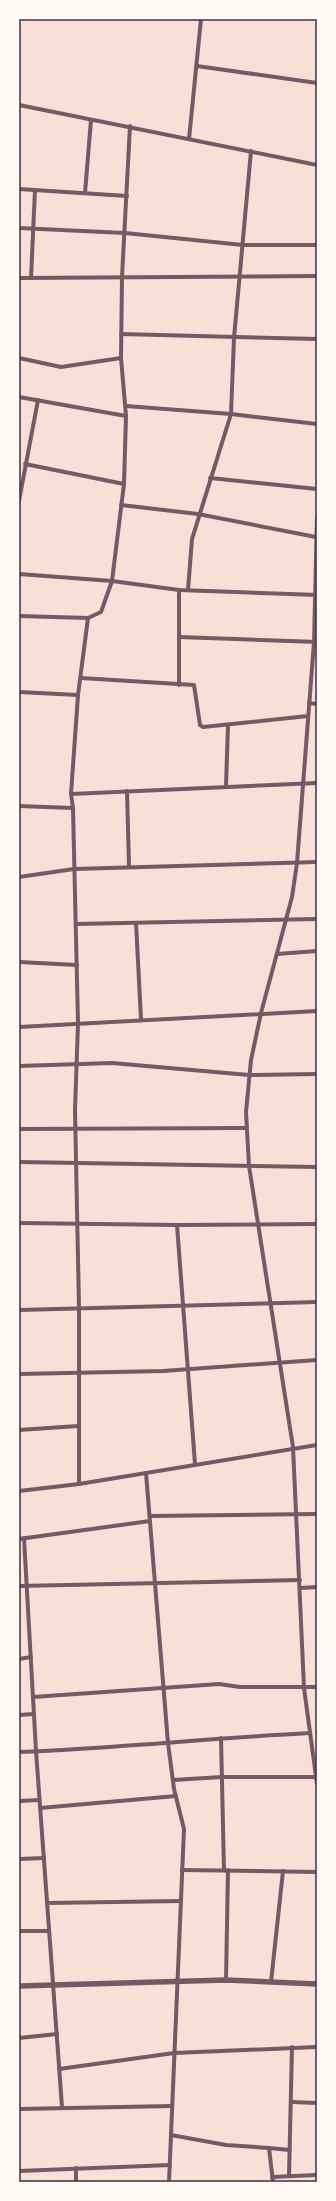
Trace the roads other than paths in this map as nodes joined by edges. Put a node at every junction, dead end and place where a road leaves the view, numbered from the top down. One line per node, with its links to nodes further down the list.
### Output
1 (201, 19): 2 (street)
2 (197, 66): 3 (street); 7 (street)
3 (317, 83)
4 (19, 105): 5 (street)
5 (91, 120): 6 (street); 12 (street)
6 (130, 126): 7 (street); 13 (street)
7 (189, 139): 8 (street)
8 (251, 151): 9 (street); 17 (street)
9 (317, 165)
10 (19, 189): 11 (street)
11 (35, 190): 12 (street); 15 (street)
12 (85, 193): 13 (street)
13 (127, 196): 16 (street)
14 (19, 228): 15 (street)
15 (33, 229): 16 (street); 22 (street)
16 (125, 233): 17 (street); 23 (street)
17 (243, 245): 18 (street); 20 (street)
18 (317, 245)
19 (317, 276): 20 (street)
20 (239, 277): 23 (street); 25 (street)
21 (19, 278): 22 (street)
22 (31, 278): 23 (street)
23 (122, 278): 24 (street)
24 (121, 334): 25 (street); 28 (street)
25 (234, 338): 26 (street); 32 (street)
26 (317, 339)
27 (19, 358): 28 (street)
28 (121, 358): 31 (street)
29 (19, 397): 30 (street)
30 (38, 400): 33 (street); 35 (street)
31 (126, 406): 32 (street); 33 (street)
32 (231, 414): 34 (street); 36 (street)
33 (126, 416): 37 (street)
34 (317, 424)
35 (25, 464): 37 (street); 39 (street)
36 (210, 478): 38 (street); 41 (street)
37 (124, 484): 40 (street)
38 (317, 489)
39 (19, 501)
40 (121, 505): 41 (street); 45 (street)
41 (198, 514): 43 (street); 47 (street)
42 (317, 517): 43 (street)
43 (317, 533): 48 (street)
44 (19, 574): 45 (street)
45 (112, 581): 46 (street); 50 (street)
46 (179, 590): 47 (street); 51 (street)
47 (188, 590): 48 (street)
48 (316, 595): 52 (street)
49 (19, 616): 50 (street)
50 (88, 618): 53 (street)
51 (179, 638): 52 (street); 54 (street)
52 (315, 642): 57 (street)
53 (80, 678): 54 (street); 56 (street)
54 (179, 684): 60 (street)
55 (19, 692): 56 (street)
56 (78, 695): 65 (street)
57 (309, 704): 58 (street); 59 (street)
58 (317, 704)
59 (308, 716): 60 (street); 61 (street)
60 (228, 725): 63 (street)
61 (303, 783): 62 (street); 63 (street); 69 (street)
62 (317, 783)
63 (226, 786): 64 (street)
64 (126, 791): 65 (street); 70 (street)
65 (71, 794): 67 (street)
66 (19, 806): 67 (street)
67 (73, 808): 71 (street)
68 (317, 862): 69 (street)
69 (296, 863): 70 (street); 74 (street)
70 (129, 867): 71 (street)
71 (74, 869): 72 (street); 76 (street)
72 (19, 877)
73 (317, 919): 74 (street)
74 (286, 920): 75 (street); 78 (street)
75 (136, 923): 76 (street); 83 (street)
76 (76, 924): 80 (street)
77 (317, 951): 78 (street)
78 (276, 954): 82 (street)
79 (19, 962): 80 (street)
80 (77, 965): 84 (street)
81 (317, 1011): 82 (street)
82 (261, 1013): 83 (street); 89 (street)
83 (141, 1019): 84 (street)
84 (78, 1023): 85 (street); 86 (street)
85 (19, 1027)
86 (77, 1064): 87 (street); 89 (street); 92 (street)
87 (19, 1066)
88 (317, 1074): 89 (street)
89 (249, 1075): 90 (street)
90 (246, 1128): 92 (street); 95 (street)
91 (19, 1129): 92 (street)
92 (76, 1129): 94 (street)
93 (19, 1162): 94 (street)
94 (76, 1164): 95 (street); 98 (street)
95 (249, 1166): 96 (street); 101 (street)
96 (317, 1167)
97 (19, 1223): 98 (street)
98 (78, 1224): 100 (street); 105 (street)
99 (317, 1224): 101 (street)
100 (177, 1225): 101 (street); 104 (street)
101 (258, 1225): 103 (street)
102 (317, 1302): 103 (street)
103 (270, 1303): 104 (street); 108 (street)
104 (182, 1305): 105 (street); 109 (street)
105 (79, 1308): 106 (street); 110 (street)
106 (19, 1310)
107 (317, 1360): 108 (street)
108 (280, 1362): 109 (street); 115 (street)
109 (188, 1369): 110 (street); 116 (street)
110 (78, 1373): 111 (street); 112 (street)
111 (19, 1374)
112 (78, 1426): 113 (street); 118 (street)
113 (19, 1430)
114 (317, 1445): 115 (street)
115 (293, 1447): 116 (street); 120 (street)
116 (195, 1464): 117 (street)
117 (146, 1473): 118 (street); 122 (street)
118 (79, 1484): 119 (street)
119 (19, 1491)
120 (296, 1514): 121 (street); 122 (street); 124 (street)
121 (317, 1514)
122 (150, 1519): 123 (street); 125 (street)
123 (21, 1538): 127 (street)
124 (300, 1580): 125 (street); 129 (street)
125 (155, 1582): 127 (street); 133 (street)
126 (19, 1586): 127 (street)
127 (27, 1586): 130 (street)
128 (317, 1587): 129 (street)
129 (301, 1588): 134 (street)
130 (31, 1657): 131 (street); 135 (street)
131 (19, 1659)
132 (317, 1687): 134 (street)
133 (163, 1688): 134 (street); 135 (street); 140 (street)
134 (304, 1688): 138 (street)
135 (34, 1697): 136 (street)
136 (34, 1714): 137 (street); 141 (street)
137 (19, 1715)
138 (310, 1733): 139 (street); 144 (street)
139 (221, 1738): 140 (street); 143 (street)
140 (168, 1744): 141 (street); 145 (street)
141 (36, 1751): 142 (street); 148 (street)
142 (19, 1752)
143 (222, 1777): 144 (street); 145 (street); 154 (street)
144 (317, 1777): 146 (street)
145 (173, 1780): 147 (street)
146 (317, 1784)
147 (176, 1796): 150 (street); 153 (street)
148 (39, 1800): 149 (street); 150 (street)
149 (19, 1801)
150 (40, 1808): 151 (street)
151 (44, 1858): 152 (street); 158 (street)
152 (19, 1859)
153 (182, 1870): 154 (street); 157 (street)
154 (226, 1870): 155 (street); 161 (street)
155 (283, 1871): 156 (street); 163 (street)
156 (317, 1872)
157 (181, 1901): 158 (street); 162 (street)
158 (46, 1903): 160 (street)
159 (19, 1931): 160 (street)
160 (48, 1931): 165 (street)
161 (226, 1980): 162 (street); 163 (street)
162 (177, 1982): 165 (street); 171 (street)
163 (271, 1982): 164 (street)
164 (317, 1984)
165 (53, 1985): 166 (street); 167 (street)
166 (19, 1986)
167 (57, 2034): 168 (street); 172 (street)
168 (19, 2038)
169 (292, 2047): 170 (street); 171 (street); 173 (street)
170 (317, 2047)
171 (174, 2053): 172 (street); 175 (street)
172 (58, 2069): 176 (street)
173 (292, 2102): 174 (street); 180 (street)
174 (317, 2103)
175 (172, 2106): 176 (street); 178 (street)
176 (62, 2107): 177 (street)
177 (19, 2109)
178 (171, 2135): 179 (street); 181 (street)
179 (270, 2148): 180 (street); 186 (street)
180 (290, 2150): 185 (street)
181 (170, 2165): 182 (street); 188 (street)
182 (76, 2168): 183 (street); 187 (street)
183 (19, 2171)
184 (317, 2175): 185 (street)
185 (289, 2176): 186 (street)
186 (272, 2177): 189 (street)
187 (76, 2182)
188 (169, 2182)
189 (273, 2182)

